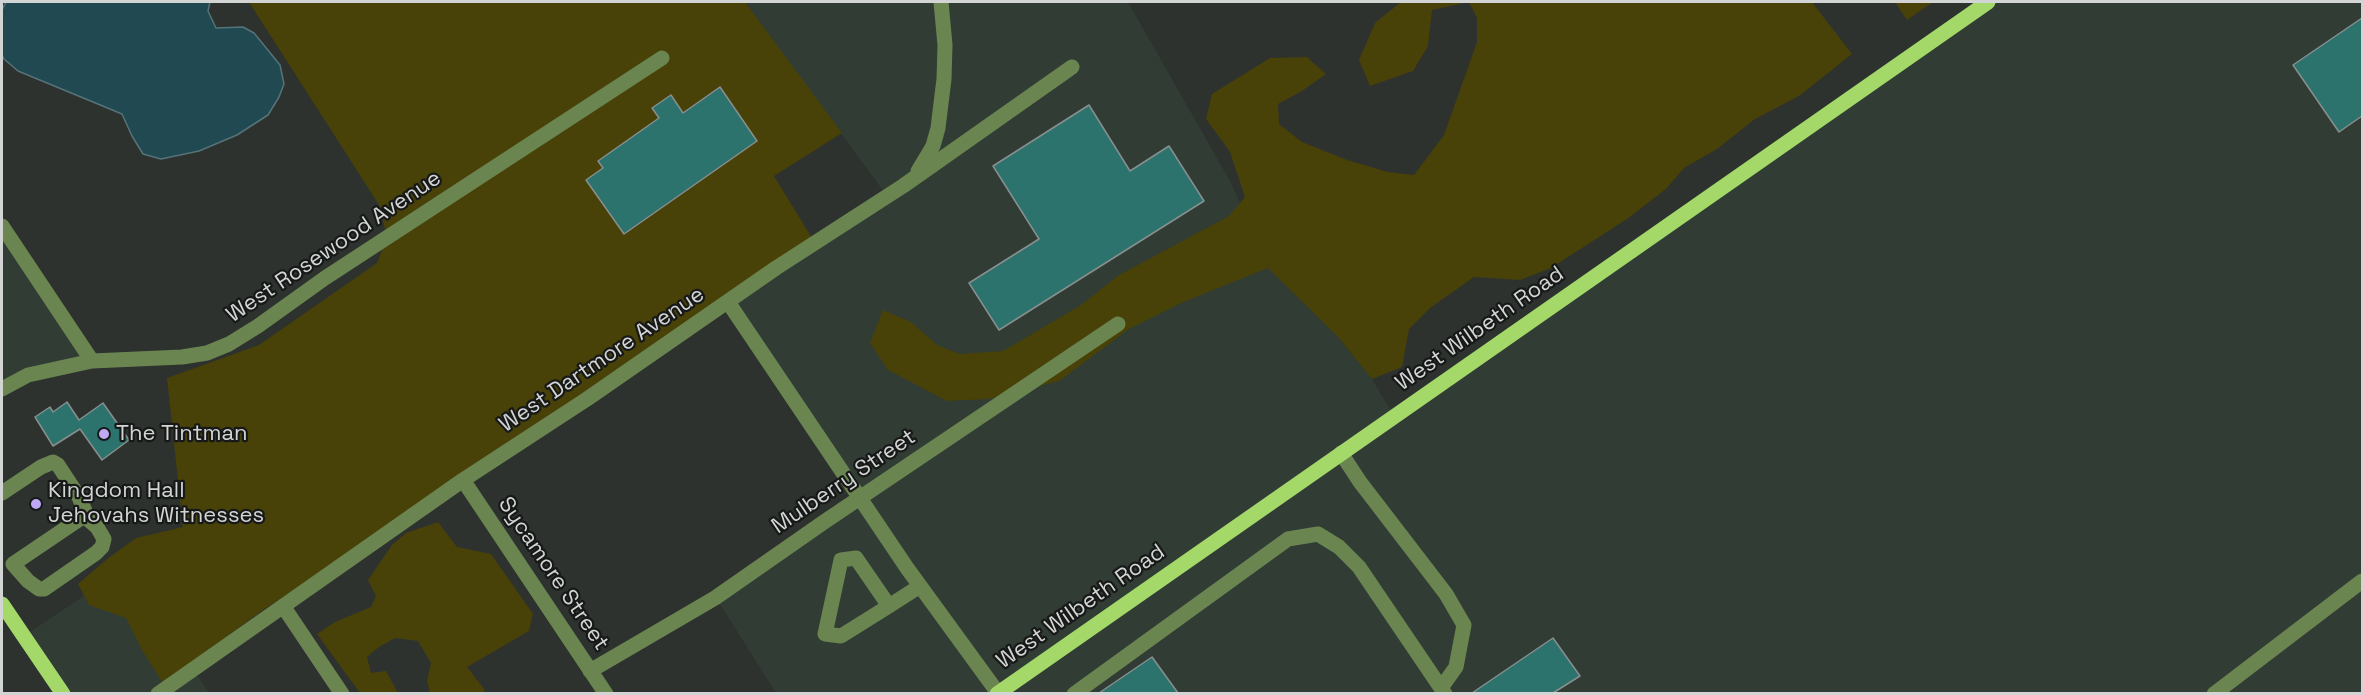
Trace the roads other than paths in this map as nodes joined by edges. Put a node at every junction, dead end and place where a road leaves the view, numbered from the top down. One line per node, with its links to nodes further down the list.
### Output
1 (941, 2): 5 (street)
2 (1988, 2): 11 (main road, West Wilbeth Road)
3 (662, 58): 9 (street, West Rosewood Avenue)
4 (1072, 67): 5 (street, West Dartmore Avenue)
5 (903, 186): 7 (street, West Dartmore Avenue)
6 (2, 226): 9 (street)
7 (728, 302): 12 (street, West Dartmore Avenue); 14 (street)
8 (1118, 324): 14 (street, Mulberry Street)
9 (92, 361): 10 (street, West Rosewood Avenue)
10 (2, 389)
11 (1341, 453): 23 (street); 28 (main road, West Wilbeth Road)
12 (463, 480): 20 (street, West Dartmore Avenue); 22 (street, Sycamore Street)
13 (2, 493): 15 (street)
14 (859, 498): 18 (street); 22 (street, Mulberry Street)
15 (84, 516): 16 (street); 16 (street)
16 (7, 568)
17 (2362, 581): 30 (street)
18 (920, 586): 21 (street); 28 (street)
19 (2, 604): 24 (main road)
20 (283, 606): 25 (street, West Dartmore Avenue); 26 (street)
21 (889, 606): 21 (street)
22 (591, 671): 27 (street, Sycamore Street)
23 (1443, 691): 29 (street)
24 (63, 693)
25 (158, 693)
26 (342, 693)
27 (606, 693)
28 (998, 693)
29 (1074, 693)
30 (2214, 693)

